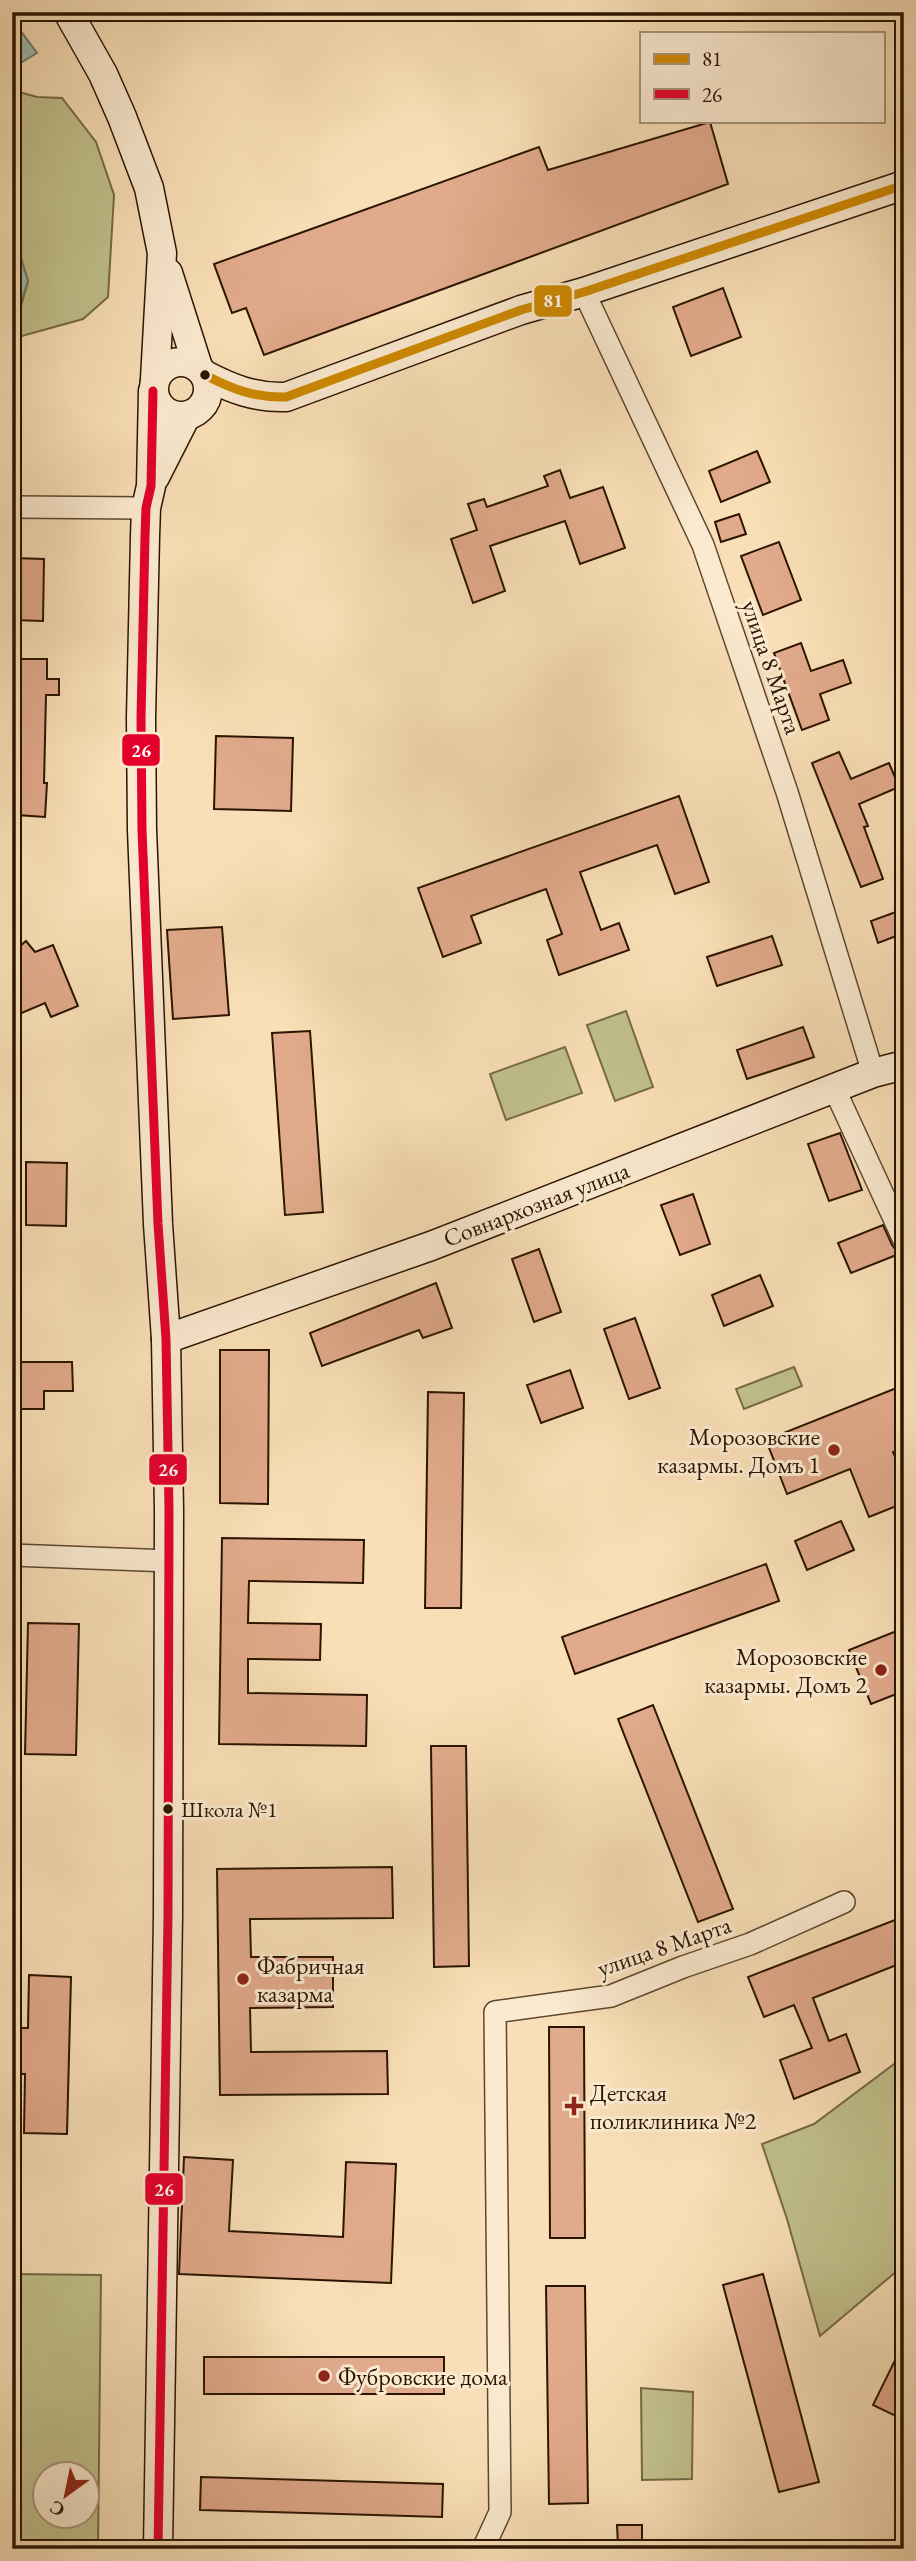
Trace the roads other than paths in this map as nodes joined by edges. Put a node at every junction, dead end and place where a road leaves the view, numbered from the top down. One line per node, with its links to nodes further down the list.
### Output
1 (68, 12): 3 (street)
2 (904, 185): 4 (street)
3 (162, 253): 5 (street); 6 (street)
4 (584, 292): 7 (street); 12 (street, улица 8 Марта)
5 (201, 371): 6 (street); 7 (street); 8 (street)
6 (154, 385): 8 (street); 9 (street)
7 (246, 393): 8 (street)
8 (189, 414): 9 (street)
9 (149, 497): 10 (street); 15 (street)
10 (12, 507)
11 (904, 1065): 12 (street, Совнархозная улица)
12 (873, 1073): 13 (street, Совнархозная улица)
13 (834, 1088): 14 (street); 15 (street, Совнархозная улица)
14 (904, 1240)
15 (166, 1339): 17 (street)
16 (12, 1555): 17 (street)
17 (170, 1561): 19 (street)
18 (844, 1902): 20 (street, улица 8 Марта)
19 (158, 2549)
20 (483, 2549)

